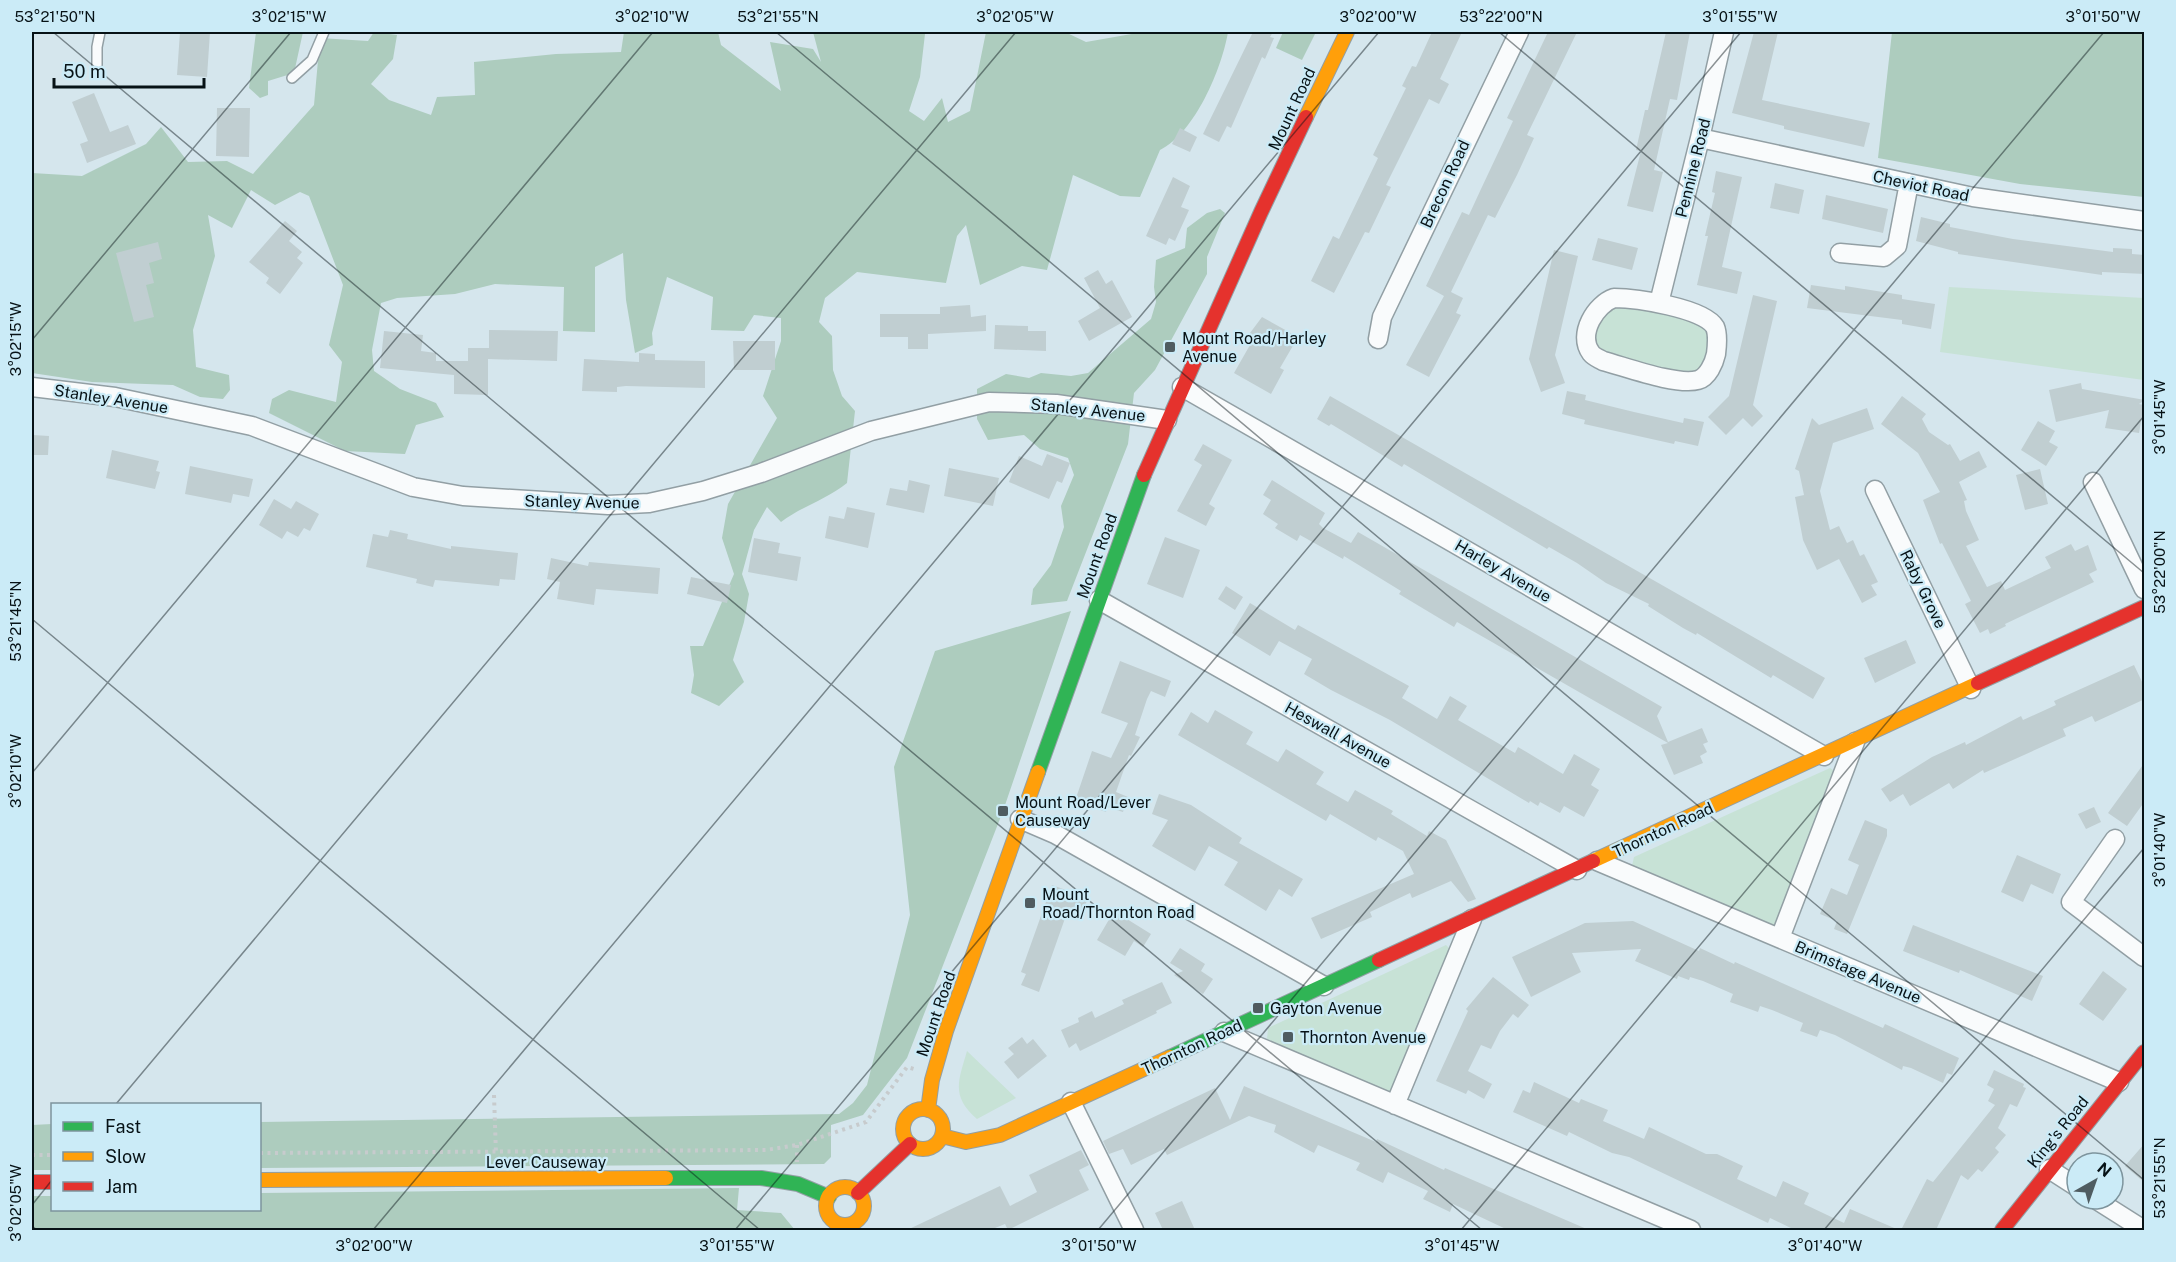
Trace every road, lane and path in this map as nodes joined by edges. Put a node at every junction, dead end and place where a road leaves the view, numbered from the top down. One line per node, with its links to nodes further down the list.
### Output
1 (100, 32): 6 (lane)
2 (1347, 32): 15 (street, Mount Road)
3 (1520, 32): 13 (street, Brecon Road)
4 (1724, 32): 8 (street, Pennine Road)
5 (321, 33): 7 (lane)
6 (97, 65)
7 (292, 78)
8 (1700, 138): 9 (street, Cheviot Road); 12 (street, Pennine Road)
9 (1909, 183): 10 (street, Cheviot Road); 11 (street)
10 (2145, 221)
11 (1840, 253)
12 (1659, 303): 12 (street)
13 (1378, 339)
14 (32, 387): 16 (street, Stanley Avenue)
15 (1182, 387): 16 (street, Mount Road); 24 (street, Harley Avenue)
16 (1167, 420): 20 (street, Mount Road)
17 (2093, 482): 19 (street)
18 (1875, 490): 22 (street, Raby Grove)
19 (2145, 589)
20 (1099, 600): 25 (street, Mount Road); 28 (street, Heswall Avenue)
21 (2145, 607): 22 (street, Thornton Road)
22 (1971, 688): 23 (street, Thornton Road)
23 (1855, 742): 24 (street, Thornton Road); 30 (street)
24 (1824, 756): 27 (street, Thornton Road)
25 (1020, 819): 32 (street); 35 (street, Mount Road)
26 (2115, 839): 31 (street)
27 (1597, 861): 28 (street, Thornton Road); 30 (street, Brimstage Avenue)
28 (1577, 870): 29 (street, Thornton Road)
29 (1472, 919): 32 (street, Thornton Road); 39 (street)
30 (1780, 938): 36 (street, Brimstage Avenue)
31 (2145, 957)
32 (1324, 986): 33 (street, Thornton Road)
33 (1224, 1032): 38 (street, Thornton Road); 39 (street)
34 (2143, 1054): 36 (street, King's Road)
35 (933, 1075): 40 (street, Mount Road); 43 (path)
36 (2119, 1082): 47 (street, King's Road)
37 (494, 1095): 43 (path)
38 (1071, 1102): 41 (street, Thornton Road); 57 (street)
39 (1395, 1106): 58 (street)
40 (928, 1110): 41 (street); 42 (street)
41 (942, 1136): 42 (street)
42 (910, 1144): 53 (street)
43 (496, 1152): 44 (path); 48 (path)
44 (261, 1153)
45 (32, 1155): 46 (path)
46 (51, 1155)
47 (2049, 1169): 49 (street); 59 (street, King's Road)
48 (497, 1179): 50 (street, Lever Causeway); 54 (street, Lever Causeway)
49 (2065, 1179)
50 (261, 1180)
51 (32, 1182): 52 (street)
52 (51, 1182)
53 (858, 1193): 54 (street); 56 (street)
54 (829, 1197): 56 (street)
55 (2114, 1211): 60 (street)
56 (841, 1228)
57 (1134, 1230)
58 (1691, 1230)
59 (2002, 1230)
60 (2144, 1230)

